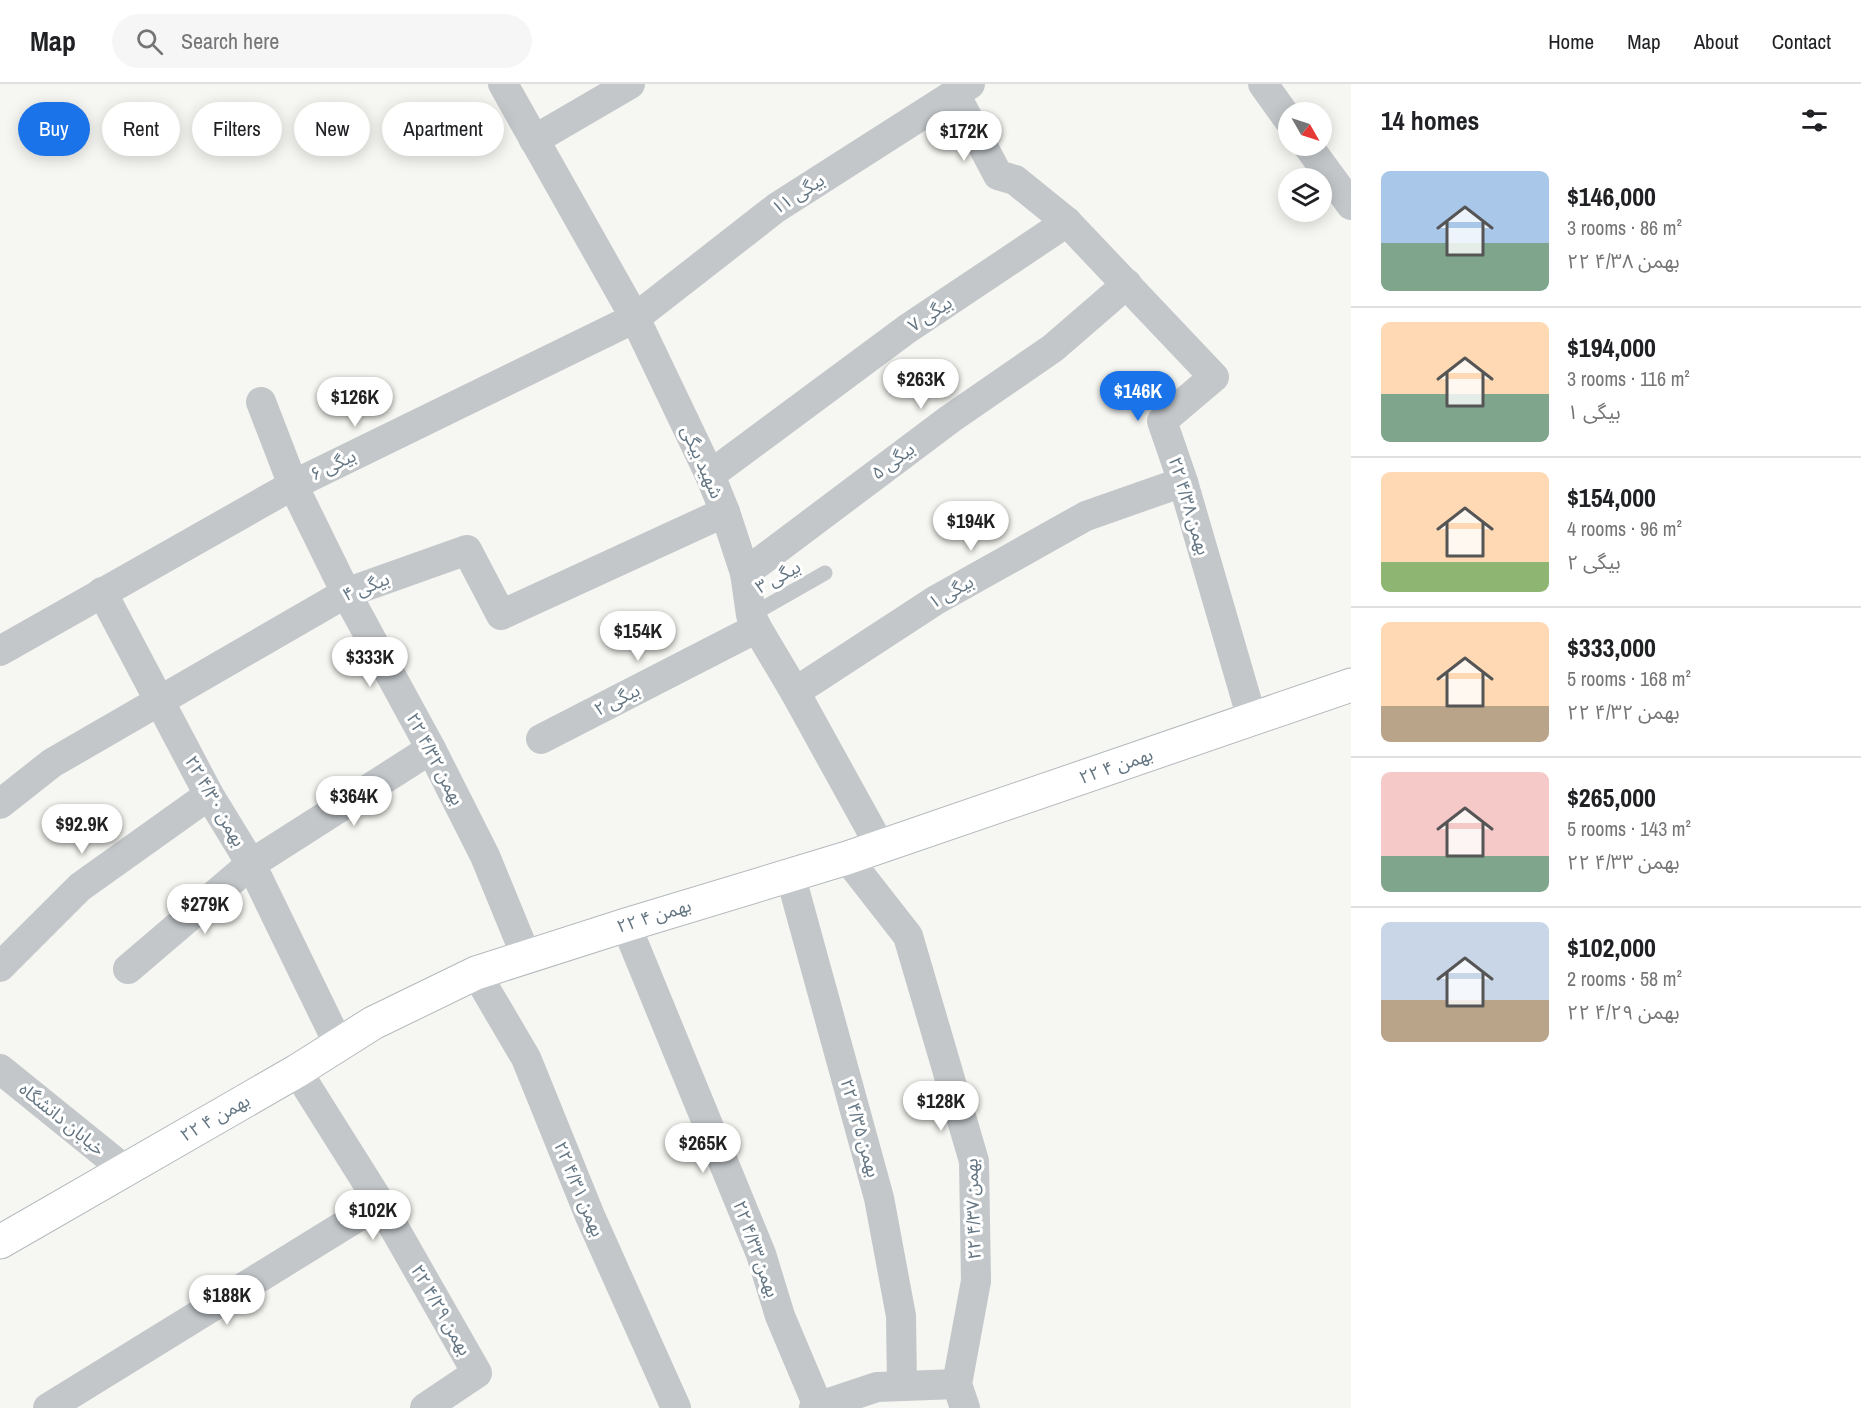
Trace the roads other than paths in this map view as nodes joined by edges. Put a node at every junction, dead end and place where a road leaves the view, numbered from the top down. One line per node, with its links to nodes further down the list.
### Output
1 (503, 84): 6 (street, شهید بیگی)
2 (630, 84): 6 (street)
3 (1263, 84): 5 (street)
4 (963, 89): 9 (street, ۲۲ بهمن ۴/۳۸); 11 (street, بیگی ۱۱)
5 (1278, 105)
6 (534, 140): 11 (street, شهید بیگی)
7 (1315, 156): 8 (street)
8 (1351, 205)
9 (1067, 222): 10 (street, ۲۲ بهمن ۴/۳۸); 13 (street, بیگی ۷)
10 (1127, 284): 14 (street, ۲۲ بهمن ۴/۳۸); 17 (street, بیگی ۵)
11 (635, 318): 13 (street, شهید بیگی); 15 (street, بیگی ۶)
12 (261, 402): 15 (street, ۲۲ بهمن ۴/۳۲)
13 (710, 476): 16 (street, شهید بیگی)
14 (1183, 482): 24 (street, بیگی ۱); 26 (street, ۲۲ بهمن ۴/۳۸)
15 (293, 485): 19 (street, بیگی ۶); 20 (street, ۲۲ بهمن ۴/۳۲)
16 (724, 512): 17 (street, شهید بیگی); 20 (street, بیگی ۴)
17 (745, 573): 21 (street, شهید بیگی)
18 (825, 573): 21 (lane, بیگی ۳)
19 (102, 592): 22 (street, بیگی ۶); 25 (street, ۲۲ بهمن ۴/۳۰)
20 (346, 593): 25 (street, بیگی ۴); 28 (street, ۲۲ بهمن ۴/۳۲)
21 (754, 621): 24 (street, شهید بیگی); 27 (street, بیگی ۲)
22 (0, 651)
23 (1351, 685): 26 (street, ۲۲ بهمن ۴)
24 (795, 692): 31 (street, شهید بیگی)
25 (160, 701): 29 (street, ۲۲ بهمن ۴/۳۰); 30 (street, بیگی ۴)
26 (1252, 719): 31 (street, ۲۲ بهمن ۴)
27 (542, 739)
28 (431, 749): 33 (street); 36 (street, ۲۲ بهمن ۴/۳۲)
29 (209, 795): 33 (street, ۲۲ بهمن ۴/۳۰); 37 (street)
30 (0, 804)
31 (880, 846): 32 (street, ۲۲ بهمن ۴)
32 (847, 858): 34 (street, ۲۲ بهمن ۴); 47 (street, ۲۲ بهمن ۴/۳۷)
33 (251, 864): 38 (street); 40 (street, ۲۲ بهمن ۴/۳۰)
34 (790, 874): 35 (street, ۲۲ بهمن ۴); 46 (street, ۲۲ بهمن ۴/۳۵)
35 (626, 925): 36 (street, ۲۲ بهمن ۴); 48 (street, ۲۲ بهمن ۴/۳۳)
36 (526, 956): 39 (street, ۲۲ بهمن ۴)
37 (0, 967)
38 (128, 969)
39 (476, 973): 40 (street, ۲۲ بهمن ۴); 51 (street, ۲۲ بهمن ۴/۳۱)
40 (339, 1045): 42 (street, ۲۲ بهمن ۴)
41 (0, 1069): 43 (street, خیابان دانشگاه)
42 (297, 1071): 43 (street, ۲۲ بهمن ۴); 44 (street, ۲۲ بهمن ۴/۲۹)
43 (125, 1170): 45 (street, ۲۲ بهمن ۴)
44 (380, 1203): 49 (street); 50 (street, ۲۲ بهمن ۴/۲۹)
45 (0, 1242)
46 (902, 1386): 47 (street); 48 (street)
47 (961, 1396)
48 (816, 1407)
49 (48, 1408)
50 (424, 1408)
51 (676, 1408)

